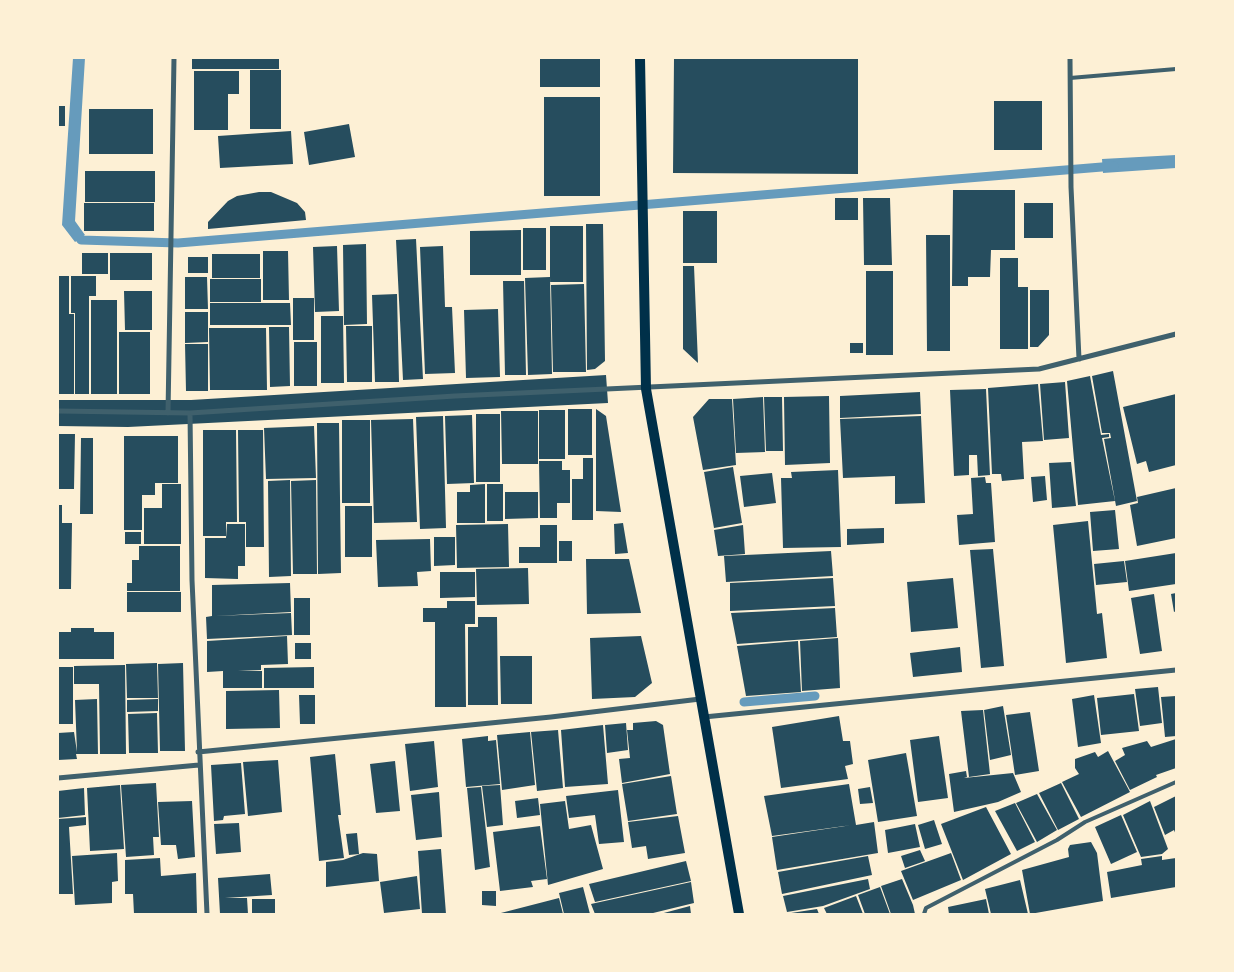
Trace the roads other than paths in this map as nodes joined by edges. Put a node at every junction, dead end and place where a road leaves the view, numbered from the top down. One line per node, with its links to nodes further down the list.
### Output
1 (174, 58): 10 (street)
2 (640, 58): 8 (main road)
3 (1070, 58): 5 (street)
4 (1176, 69): 5 (lane)
5 (1070, 78): 7 (street)
6 (1176, 334): 7 (street)
7 (1080, 359): 8 (street)
8 (646, 389): 11 (street); 13 (main road)
9 (58, 411): 10 (street)
10 (168, 413): 11 (street)
11 (190, 413): 15 (street)
12 (1176, 670): 14 (street)
13 (700, 699): 14 (main road); 15 (street)
14 (704, 717): 20 (main road)
15 (198, 752): 16 (street)
16 (199, 765): 17 (street); 19 (street)
17 (58, 778)
18 (1176, 782): 21 (lane)
19 (207, 914)
20 (739, 914)
21 (924, 914)

